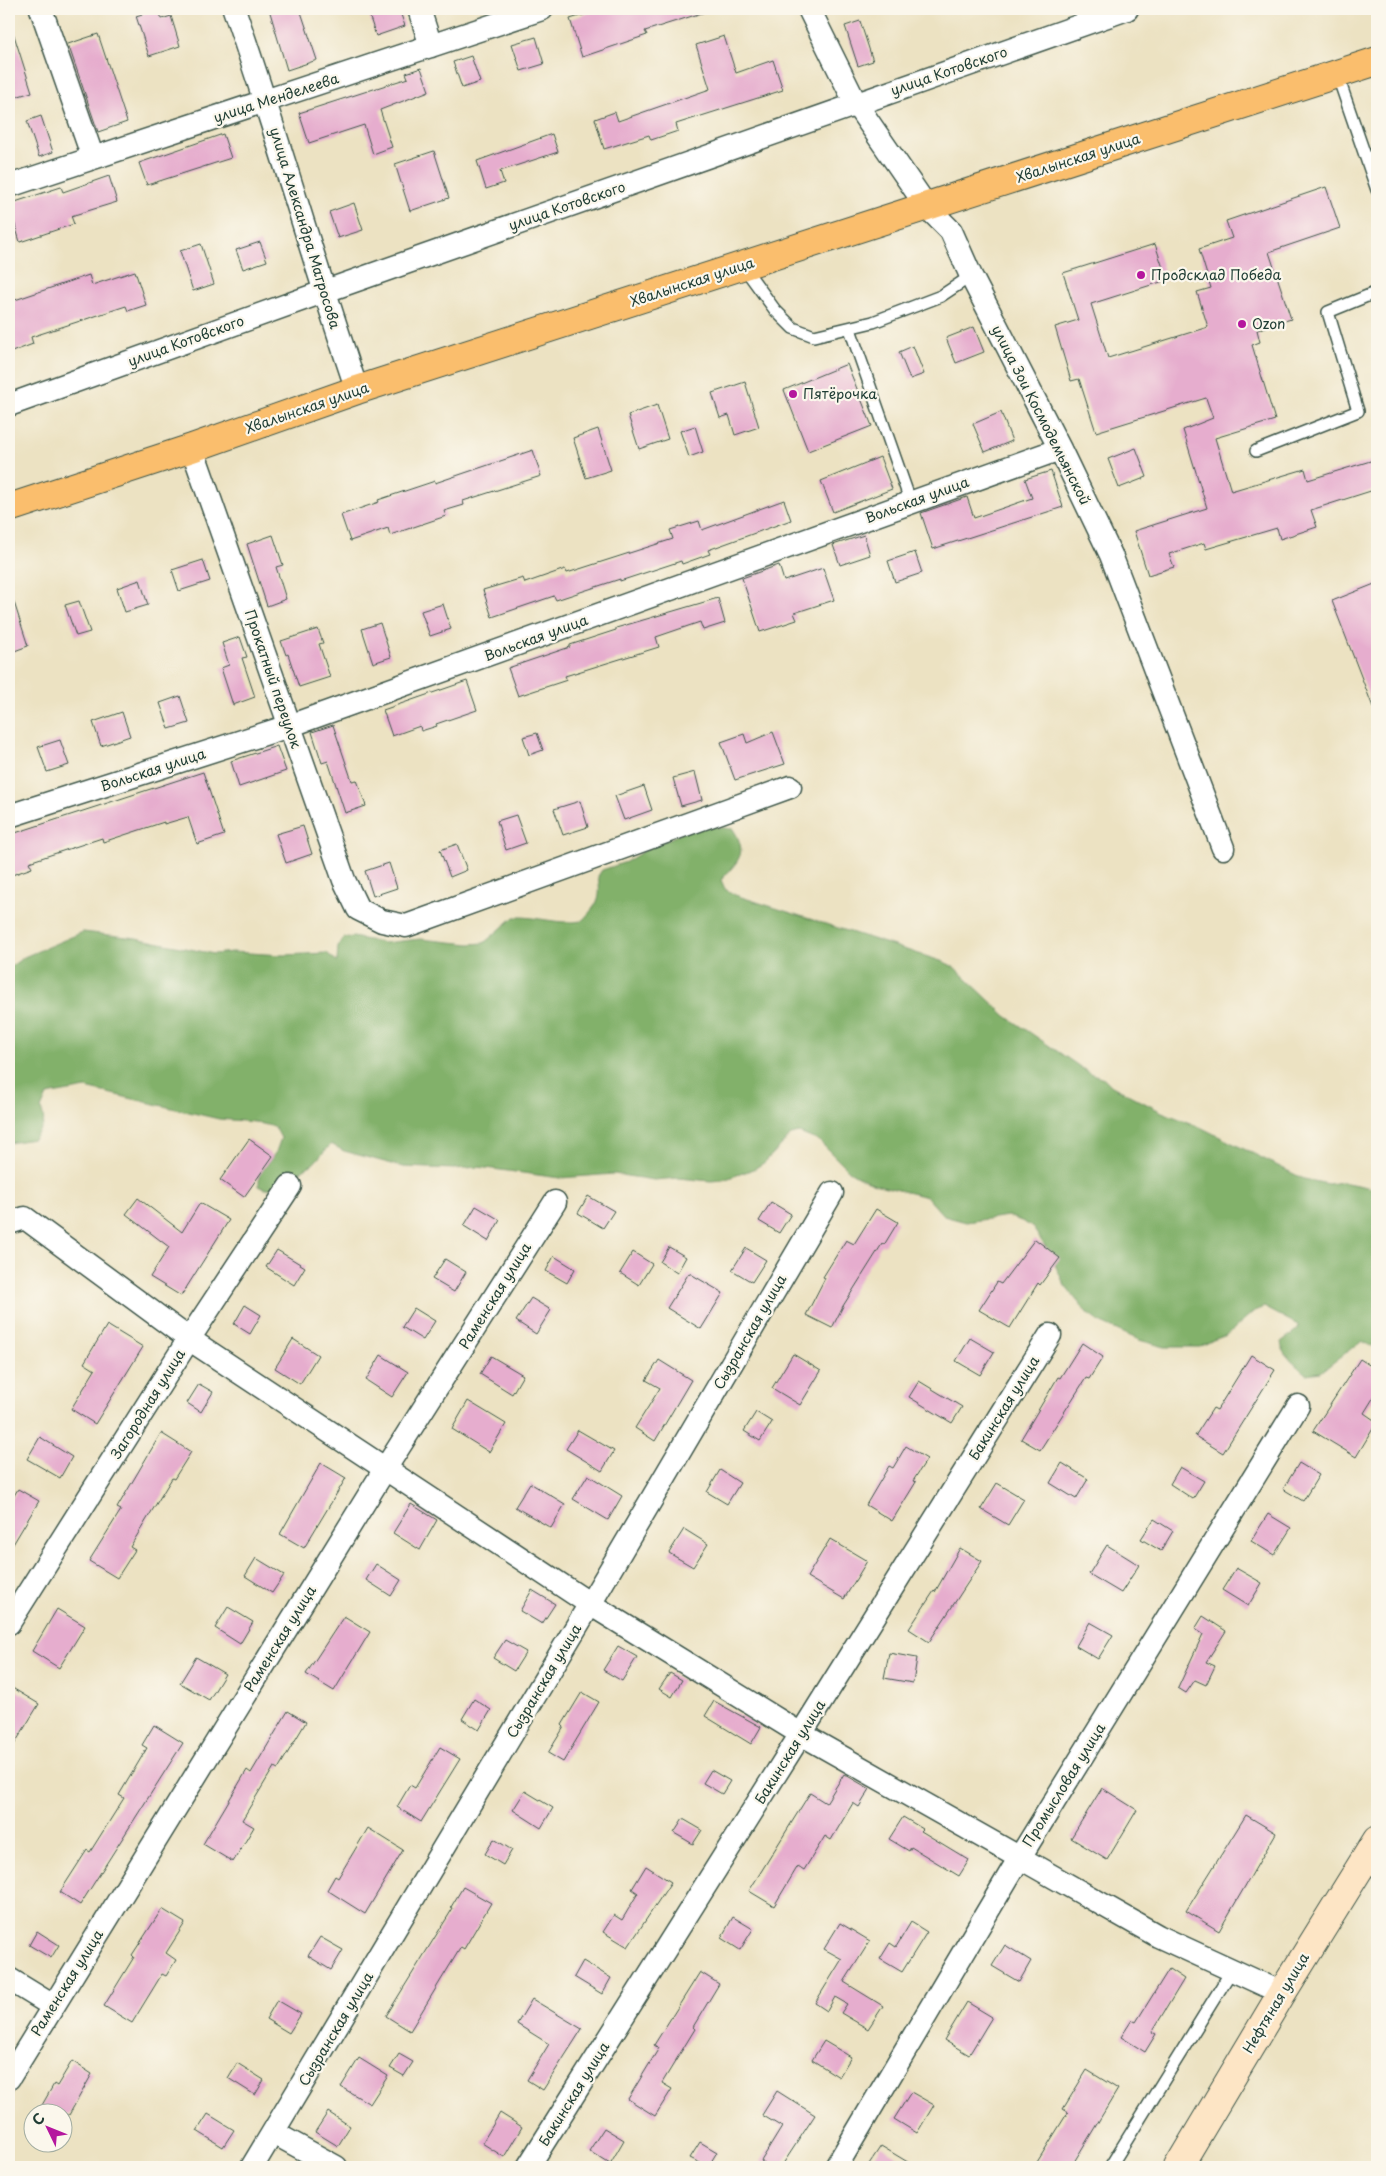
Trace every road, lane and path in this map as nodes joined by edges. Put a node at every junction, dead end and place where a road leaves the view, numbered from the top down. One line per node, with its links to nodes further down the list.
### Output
1 (41, 9): 12 (street)
2 (234, 9): 10 (street, улица Александра Матросова)
3 (419, 9): 7 (street)
4 (542, 9): 7 (street, улица Менделеева)
5 (809, 9): 11 (street, улица Зои Космодемьянской)
6 (1127, 9): 11 (street, улица Котовского)
7 (431, 46): 10 (street, улица Менделеева)
8 (1377, 60): 9 (main road, Хвалынская улица)
9 (1337, 74): 14 (lane); 15 (main road, Хвалынская улица)
10 (266, 101): 12 (street, улица Менделеева); 18 (street, улица Александра Матросова)
11 (856, 104): 15 (street, улица Зои Космодемьянской); 18 (street, улица Котовского)
12 (93, 158): 13 (street, улица Менделеева)
13 (9, 186)
14 (1377, 190)
15 (927, 207): 16 (main road, Хвалынская улица); 17 (street, улица Зои Космодемьянской)
16 (744, 266): 20 (lane); 21 (main road, Хвалынская улица)
17 (971, 276): 20 (lane); 24 (street, улица Зои Космодемьянской)
18 (323, 292): 21 (street, улица Александра Матросова); 22 (street, улица Котовского)
19 (1377, 292): 25 (lane)
20 (850, 329): 26 (lane)
21 (357, 390): 23 (main road, Хвалынская улица)
22 (9, 405)
23 (192, 448): 27 (main road, Хвалынская улица); 28 (street, Прокатный переулок)
24 (1060, 449): 26 (street, Вольская улица); 31 (street, улица Зои Космодемьянской)
25 (1256, 451)
26 (912, 503): 28 (street, Вольская улица)
27 (9, 508)
28 (289, 726): 29 (street, Прокатный переулок); 30 (street, Вольская улица)
29 (790, 787)
30 (9, 816)
31 (1223, 848)
32 (290, 1186): 37 (street, Загородная улица)
33 (832, 1193): 40 (street, Сызранская улица)
34 (555, 1202): 39 (street, Раменская улица)
35 (9, 1223): 37 (street)
36 (1050, 1335): 42 (street, Бакинская улица)
37 (189, 1339): 39 (street); 41 (street, Загородная улица)
38 (1298, 1406): 44 (street, Промысловая улица)
39 (385, 1469): 40 (street); 48 (street, Раменская улица)
40 (590, 1604): 42 (street); 50 (street, Сызранская улица)
41 (9, 1623)
42 (801, 1734): 44 (street); 53 (street, Бакинская улица)
43 (1377, 1840): 47 (street, Нефтяная улица)
44 (1020, 1858): 45 (street); 54 (street, Промысловая улица)
45 (1232, 1970): 47 (street); 55 (lane)
46 (9, 1979): 48 (street)
47 (1282, 1993): 56 (street, Нефтяная улица)
48 (53, 2006): 49 (street, Раменская улица)
49 (9, 2078)
50 (274, 2133): 51 (street, Сызранская улица); 52 (street)
51 (252, 2167)
52 (336, 2167)
53 (528, 2167)
54 (836, 2167)
55 (1110, 2167)
56 (1178, 2167)

